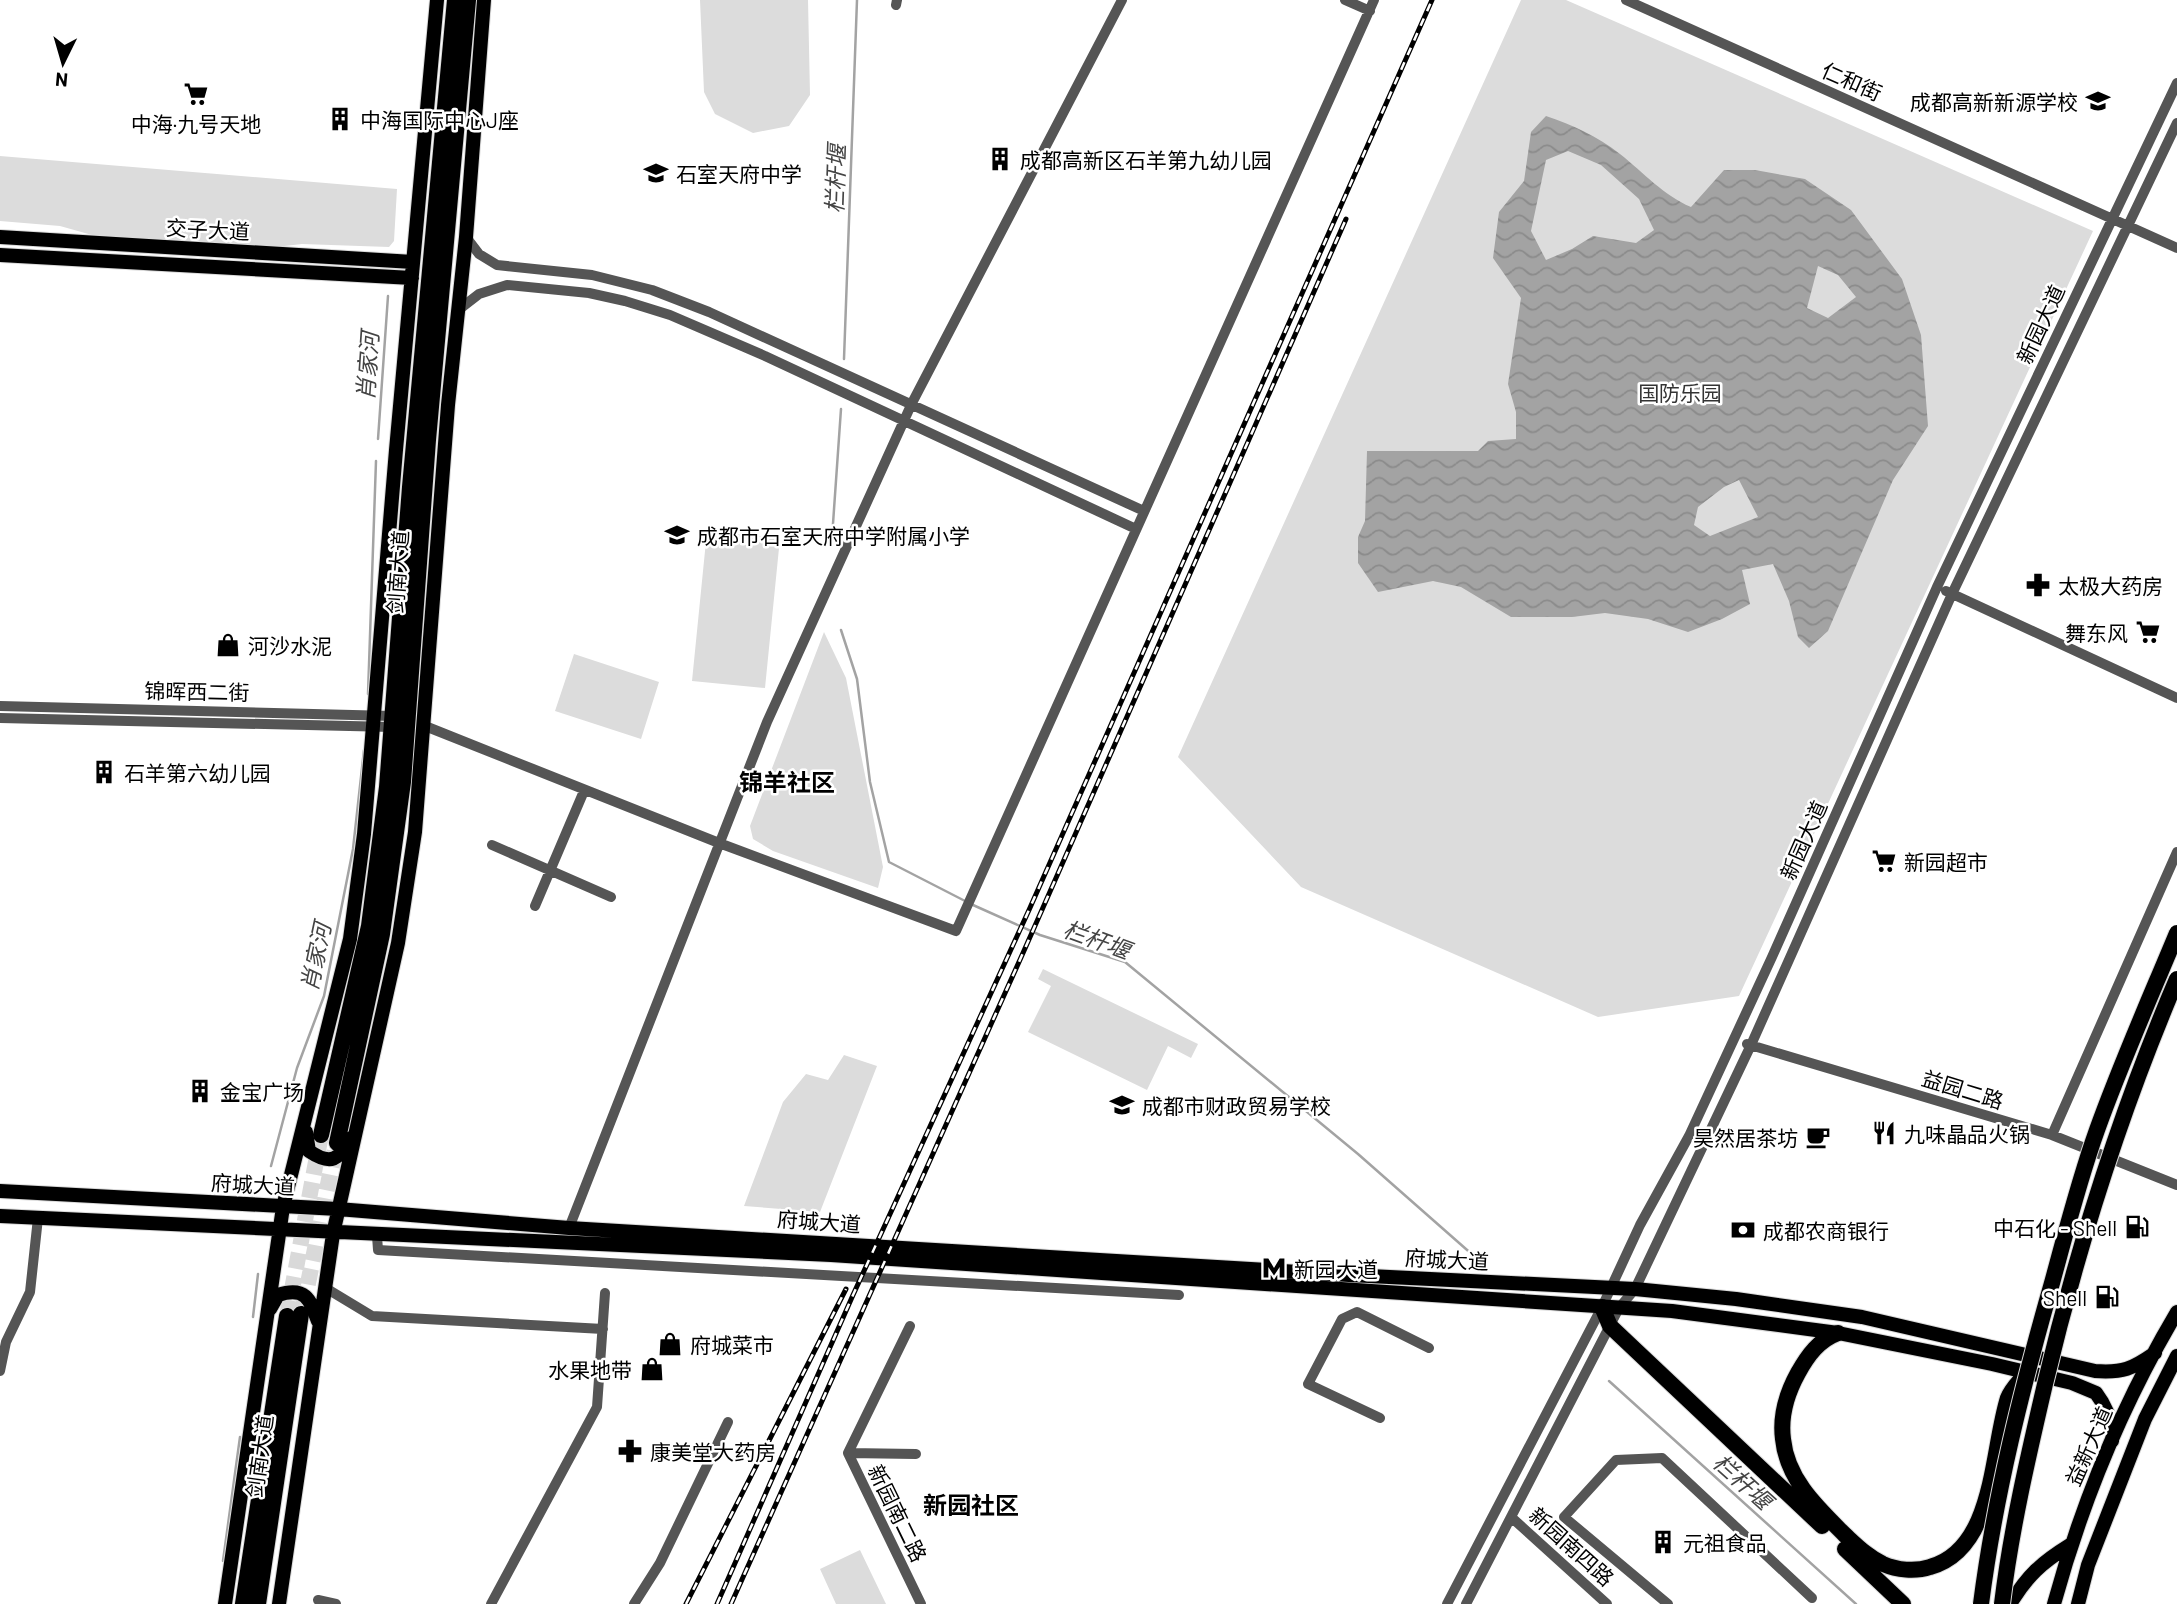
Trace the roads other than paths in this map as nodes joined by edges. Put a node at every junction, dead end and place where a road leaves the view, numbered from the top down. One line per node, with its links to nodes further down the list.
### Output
1 (437, 0): 17 (main road)
2 (455, 0): 25 (highway, 剑南大道)
3 (468, 0): 23 (highway, 剑南大道)
4 (484, 0): 14 (main road)
5 (1122, 0): 20 (street)
6 (1345, 0): 8 (street)
7 (1626, 0): 11 (street, 仁和街)
8 (1372, 5): 26 (street)
9 (2177, 83): 11 (street, 新园大道)
10 (2177, 124): 12 (street, 新园大道)
11 (2111, 219): 12 (street, 仁和街); 28 (street, 新园大道)
12 (2128, 227): 15 (street, 仁和街); 29 (street, 新园大道)
13 (0, 237): 17 (main road, 交子大道)
14 (466, 237): 19 (main road); 20 (street)
15 (2177, 248)
16 (0, 255): 18 (main road, 交子大道)
17 (413, 262): 18 (main road)
18 (412, 278): 24 (main road)
19 (457, 311): 21 (main road); 22 (street)
20 (912, 403): 22 (street); 26 (street)
21 (448, 405): 23 (main road); 35 (main road)
22 (905, 421): 27 (street); 40 (street)
23 (428, 440): 36 (highway, 剑南大道)
24 (396, 450): 25 (main road); 33 (main road)
25 (410, 487): 34 (highway, 剑南大道)
26 (1144, 511): 27 (street)
27 (1136, 529): 40 (street)
28 (1937, 587): 29 (street); 50 (street, 新园大道)
29 (1952, 594): 30 (street); 51 (street, 新园大道)
30 (2177, 698)
31 (0, 706): 33 (street, 锦晖西二街)
32 (0, 718): 33 (street, 锦晖西二街)
33 (374, 721): 34 (street, 锦晖西二街); 39 (main road)
34 (392, 721): 36 (highway, 剑南大道)
35 (425, 726): 37 (street); 38 (main road)
36 (395, 785): 38 (main road); 39 (main road); 54 (highway, 剑南大道); 56 (highway, 剑南大道)
37 (584, 791): 40 (street); 43 (street)
38 (415, 832): 53 (main road)
39 (365, 834): 52 (main road)
40 (719, 843): 63 (street)
41 (492, 845): 43 (street)
42 (2177, 852): 55 (street)
43 (551, 870): 44 (street); 45 (street)
44 (611, 897)
45 (535, 906)
46 (2177, 933): 85 (highway, bridge)
47 (2177, 979): 49 (highway, bridge)
48 (2177, 998): 49 (highway, bridge)
49 (2162, 1013): 111 (highway, bridge)
50 (1735, 1039): 51 (street, 益园二路); 68 (street, 新园大道)
51 (1751, 1045): 55 (street, 益园二路); 69 (street, 新园大道)
52 (306, 1116): 53 (main road); 59 (main road)
53 (357, 1128): 60 (main road)
54 (321, 1135)
55 (2052, 1135): 57 (street, 益园二路)
56 (337, 1143)
57 (2177, 1185)
58 (0, 1191): 59 (main road, 府城大道)
59 (283, 1207): 60 (main road, 府城大道); 64 (main road)
60 (338, 1209): 63 (main road, 府城大道); 65 (main road)
61 (0, 1216): 62 (main road, 府城大道)
62 (38, 1218): 64 (main road, 府城大道); 84 (street)
63 (569, 1228): 68 (main road, 府城大道)
64 (279, 1231): 65 (main road, 府城大道); 75 (main road)
65 (333, 1234): 66 (main road, 府城大道); 67 (main road)
66 (377, 1236): 71 (street); 72 (main road, 府城大道)
67 (324, 1287): 76 (main road); 79 (street)
68 (1611, 1288): 69 (main road, 府城大道); 72 (street, 新园大道)
69 (1635, 1289): 73 (street, 新园大道); 82 (main road, 府城大道)
70 (605, 1293): 79 (street)
71 (1179, 1296)
72 (1602, 1307): 73 (main road, 府城大道); 78 (highway); 106 (street, 新园大道)
73 (1619, 1308): 78 (street, 新园大道); 80 (main road, 府城大道)
74 (2177, 1312): 82 (main road, 益新大道)
75 (266, 1318): 76 (main road); 98 (main road)
76 (319, 1322): 101 (main road)
77 (910, 1326): 89 (street, 新园南二路)
78 (1610, 1326): 91 (street, 新园大道); 93 (highway)
79 (603, 1329): 103 (street)
80 (1838, 1333): 88 (main road, 府城大道); 93 (highway)
81 (1429, 1349): 86 (street)
82 (2155, 1353): 88 (main road, 益新大道)
83 (2177, 1356): 97 (main road, 益新大道)
84 (0, 1371)
85 (2027, 1372): 93 (highway); 110 (highway, bridge)
86 (1380, 1418)
87 (729, 1422): 104 (street)
88 (2112, 1441): 92 (main road, 益新大道)
89 (848, 1453): 90 (street); 105 (street, 新园南二路)
90 (916, 1454)
91 (1511, 1517): 96 (street, 新园大道); 107 (street, 新园南四路)
92 (2070, 1545): 112 (main road); 113 (main road, 益新大道)
93 (1870, 1564): 109 (highway)
94 (1812, 1598): 108 (street)
95 (318, 1600): 102 (street)
96 (1470, 1602)
97 (2080, 1602)
98 (225, 1604)
99 (243, 1604): 100 (highway, 剑南大道)
100 (258, 1604)
101 (279, 1604)
102 (336, 1604)
103 (491, 1604)
104 (634, 1604)
105 (921, 1604)
106 (1447, 1604)
107 (1607, 1604)
108 (1668, 1604)
109 (1903, 1604)
110 (1981, 1604)
111 (2002, 1604)
112 (2010, 1604)
113 (2054, 1604)

